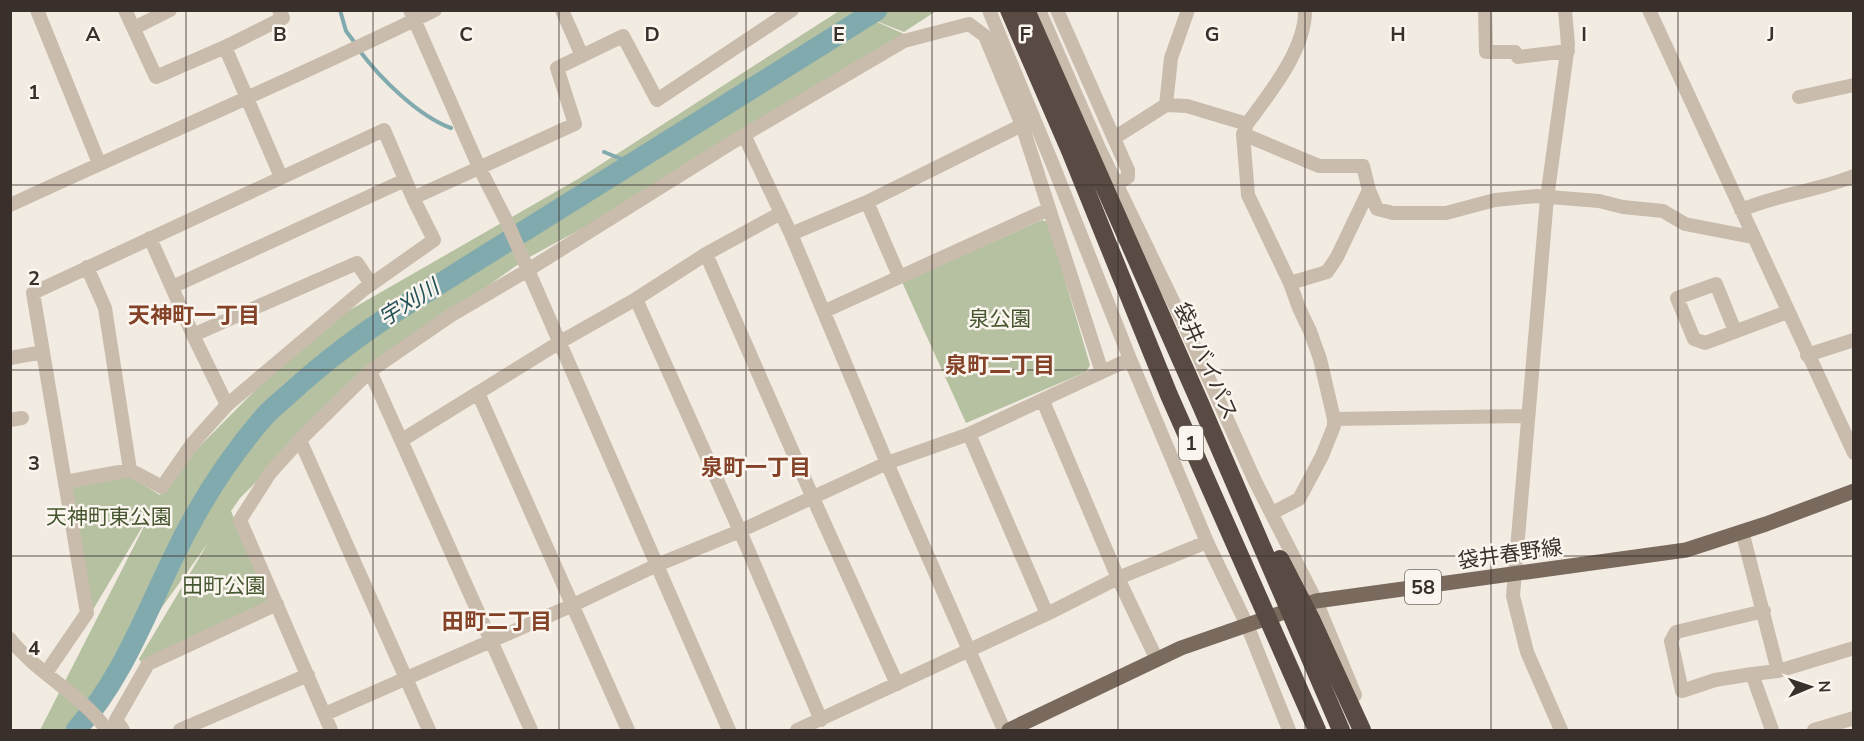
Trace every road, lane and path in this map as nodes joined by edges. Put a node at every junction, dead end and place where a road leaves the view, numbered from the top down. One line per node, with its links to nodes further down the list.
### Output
1 (37, 10): 31 (street)
2 (125, 10): 19 (street)
3 (170, 10): 19 (street)
4 (279, 10): 20 (street)
5 (435, 10): 18 (street)
6 (562, 10): 22 (street)
7 (792, 10): 22 (street)
8 (989, 10): 65 (street)
9 (1009, 10): 72 (highway, 1, bridge)
10 (1026, 10): 81 (highway, 袋井バイパス / 1, bridge)
11 (1039, 10): 36 (street)
12 (1058, 10): 30 (street)
13 (1188, 10): 26 (street)
14 (1305, 10): 28 (street)
15 (1485, 10): 21 (street)
16 (1565, 10): 21 (street)
17 (1649, 10): 43 (street)
18 (413, 16): 25 (street); 32 (street)
19 (134, 28): 20 (street)
20 (225, 47): 25 (street)
21 (1568, 51): 39 (street)
22 (582, 56): 32 (street)
23 (1854, 85): 24 (street)
24 (1798, 97)
25 (246, 99): 31 (street); 34 (street)
26 (1166, 105): 28 (street); 30 (street)
27 (1022, 125): 29 (street); 40 (street); 42 (street)
28 (1245, 129): 37 (street); 52 (street)
29 (744, 135): 44 (street); 50 (street)
30 (1114, 138): 36 (street)
31 (99, 163): 41 (street)
32 (479, 167): 38 (street); 50 (street)
33 (1854, 176): 43 (street)
34 (281, 177): 35 (street); 47 (street)
35 (405, 180): 38 (street); 54 (street)
36 (1116, 185): 58 (street)
37 (1369, 190): 39 (street); 52 (street)
38 (413, 198): 53 (street)
39 (1547, 198): 46 (street); 75 (street)
40 (867, 202): 45 (street); 51 (street)
41 (10, 205)
42 (1049, 209): 51 (street); 70 (street)
43 (1741, 210): 46 (street)
44 (781, 213): 45 (street); 48 (street)
45 (791, 234): 56 (street)
46 (1752, 237): 57 (street)
47 (150, 238): 49 (street); 54 (street)
48 (706, 254): 55 (street); 86 (street)
49 (87, 267): 64 (street); 83 (street)
50 (528, 270): 62 (street); 69 (street)
51 (899, 276): 56 (street)
52 (1290, 283): 76 (street)
53 (371, 284): 60 (street); 74 (street)
54 (172, 287): 60 (street)
55 (636, 299): 62 (street); 88 (street)
56 (825, 311): 82 (street)
57 (1787, 312): 59 (street); 66 (street)
58 (1185, 326): 63 (street); 87 (street)
59 (1735, 331): 59 (street)
60 (193, 335): 74 (street)
61 (1854, 339): 66 (street)
62 (560, 342): 71 (street); 91 (street)
63 (1182, 345)
64 (43, 352): 67 (street); 84 (street)
65 (1127, 353): 68 (street); 70 (street); 90 (street)
66 (1807, 355): 80 (street)
67 (10, 358)
68 (1148, 358)
69 (370, 371): 78 (street); 79 (street)
70 (1102, 372): 73 (street)
71 (478, 393): 79 (street); 96 (street)
72 (1169, 395): 126 (highway, bridge); 127 (highway, 1, bridge)
73 (1043, 401): 77 (street); 93 (street)
74 (227, 405): 83 (street)
75 (1527, 416): 76 (street); 92 (street)
76 (1334, 419): 87 (street)
77 (969, 434): 82 (street); 98 (street)
78 (300, 440): 95 (street); 109 (street)
79 (402, 440): 101 (street)
80 (1854, 453)
81 (1222, 455): 128 (highway, 袋井バイパス / 1, bridge); 129 (highway, bridge)
82 (886, 463): 86 (street); 103 (street)
83 (130, 470): 84 (street)
84 (65, 482): 106 (street)
85 (1854, 491): 89 (main road, 袋井春野線 / 58)
86 (813, 498): 88 (street); 110 (street)
87 (1272, 513): 94 (street)
88 (740, 531): 91 (street); 113 (street)
89 (1742, 531): 92 (main road, 袋井春野線 / 58); 97 (street)
90 (1207, 542): 93 (street); 99 (street)
91 (657, 565): 96 (street); 121 (street)
92 (1514, 574): 94 (main road, 袋井春野線 / 58); 131 (street)
93 (1118, 578): 98 (street); 104 (street)
94 (1316, 601): 99 (main road, 袋井春野線 / 58); 130 (street)
95 (277, 604): 108 (street); 115 (street)
96 (573, 605): 101 (street); 120 (street)
97 (1764, 611): 105 (street); 107 (street)
98 (1047, 614): 103 (street)
99 (1247, 625): 104 (main road, 袋井春野線 / 58); 125 (street)
100 (10, 639): 106 (street)
101 (491, 640): 109 (street); 119 (street)
102 (1854, 648): 105 (street)
103 (969, 649): 110 (street); 123 (street)
104 (1157, 660): 124 (main road, 袋井春野線 / 58)
105 (1778, 671): 107 (street)
106 (46, 673): 114 (street)
107 (1752, 674): 132 (street)
108 (308, 675): 111 (street); 116 (street)
109 (406, 679): 111 (street); 118 (street)
110 (897, 684): 113 (street)
111 (325, 714): 117 (street)
112 (1854, 718): 133 (street)
113 (821, 720): 122 (street)
114 (107, 730)
115 (123, 730)
116 (180, 730)
117 (331, 730)
118 (429, 730)
119 (531, 730)
120 (628, 730)
121 (729, 730)
122 (797, 730)
123 (1004, 730)
124 (1008, 730)
125 (1289, 730)
126 (1306, 730)
127 (1317, 730)
128 (1341, 730)
129 (1362, 730)
130 (1370, 730)
131 (1561, 730)
132 (1772, 730)
133 (1814, 730)

